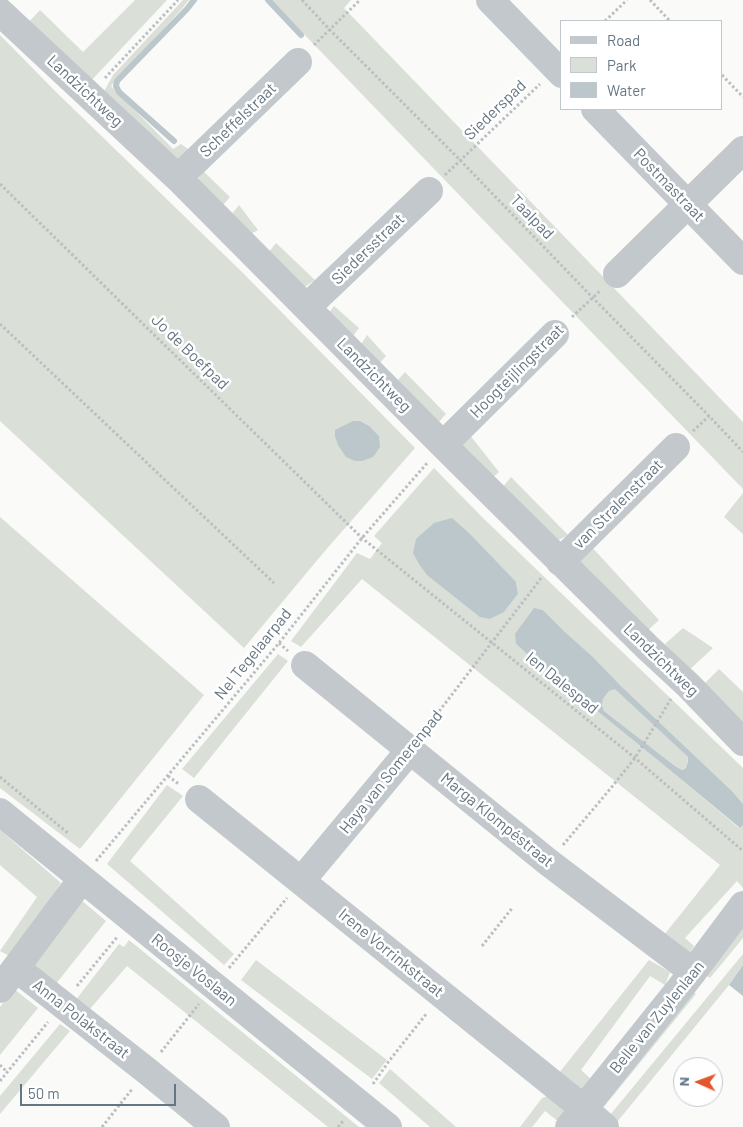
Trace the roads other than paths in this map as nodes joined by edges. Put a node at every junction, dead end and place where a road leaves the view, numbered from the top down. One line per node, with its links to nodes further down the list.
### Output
1 (490, 0): 4 (street)
2 (0, 12): 7 (street, Landzichtweg)
3 (298, 62): 7 (street, Scheffelstraat)
4 (559, 71)
5 (596, 110): 9 (street, Postmastraat)
6 (743, 150): 9 (street)
7 (178, 178): 12 (street, Landzichtweg)
8 (437, 183): 12 (street, Siedersstraat)
9 (688, 205): 10 (street, Postmastraat); 11 (street)
10 (743, 261)
11 (617, 274)
12 (307, 307): 15 (street, Landzichtweg)
13 (555, 334): 15 (street, Hoogteijlingstraat)
14 (685, 439): 16 (street, van Stralenstraat)
15 (443, 445): 16 (street, Landzichtweg)
16 (550, 570): 18 (street, Landzichtweg)
17 (296, 657): 19 (street, Marga Klompéstraat)
18 (743, 742)
19 (410, 750): 23 (street, Haya van Somerenpad); 25 (street, Marga Klompéstraat)
20 (199, 798): 23 (street, Irene Vorrinkstraat)
21 (0, 812): 22 (street, Roosje Voslaan)
22 (90, 869): 26 (street); 29 (street, Roosje Voslaan)
23 (301, 881): 27 (street, Irene Vorrinkstraat)
24 (743, 905): 25 (street, Belle van Zuylenlaan)
25 (693, 972): 27 (street, Belle van Zuylenlaan)
26 (8, 978): 28 (street, Anna Polakstraat)
27 (576, 1118): 30 (street, Irene Vorrinkstraat)
28 (216, 1127)
29 (388, 1127)
30 (605, 1127)

